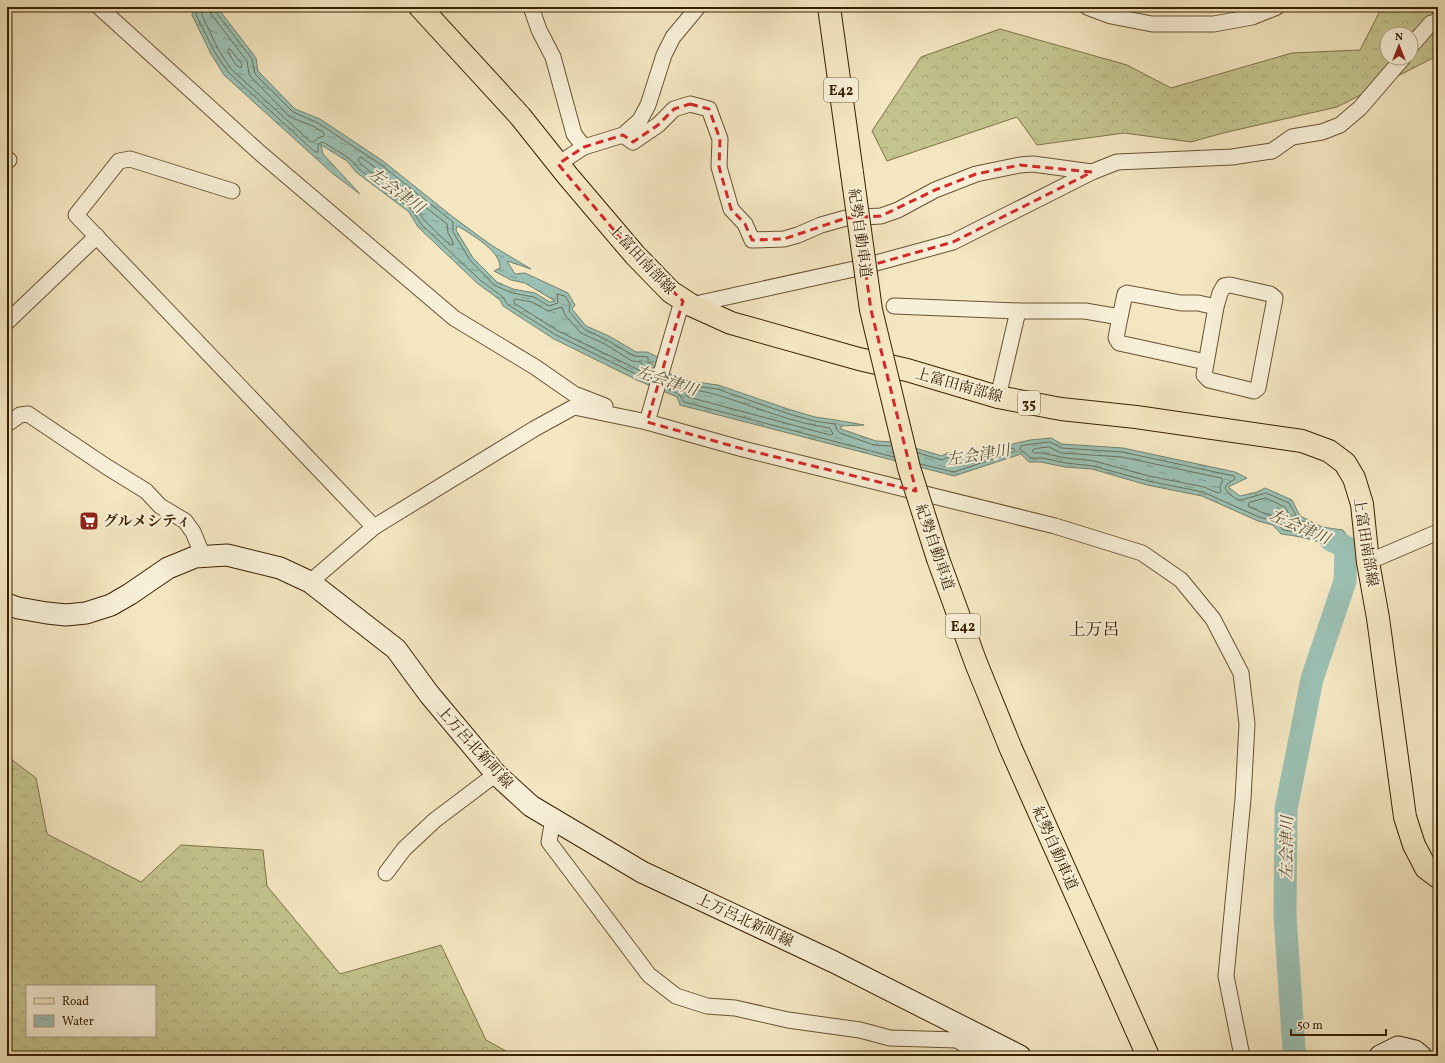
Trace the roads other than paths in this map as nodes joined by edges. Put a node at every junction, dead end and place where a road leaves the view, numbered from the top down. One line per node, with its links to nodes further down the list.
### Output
1 (99, 7): 25 (street)
2 (420, 7): 13 (main road, 上富田南部線 / 35)
3 (530, 7): 12 (street)
4 (698, 7): 11 (street)
5 (829, 7): 39 (main road, 紀勢自動車道 / E42, bridge)
6 (1087, 7): 7 (street)
7 (1277, 7)
8 (1438, 19): 9 (street)
9 (1419, 37)
10 (1396, 66): 14 (street)
11 (623, 135): 12 (street); 14 (street)
12 (584, 147): 13 (street)
13 (558, 164): 19 (main road, 上富田南部線 / 35)
14 (1092, 172): 19 (street)
15 (232, 191): 16 (street)
16 (97, 236): 22 (street); 27 (street)
17 (894, 306): 20 (street)
18 (1216, 307): 21 (street); 23 (street); 23 (street)
19 (684, 308): 24 (main road, 上富田南部線 / 35); 25 (street)
20 (1018, 311): 21 (street); 24 (street)
21 (1120, 317): 23 (street)
22 (7, 322)
23 (1206, 362)
24 (998, 397): 30 (main road, 上富田南部線 / 35)
25 (649, 416): 27 (street); 40 (street)
26 (7, 424): 29 (street)
27 (374, 527): 31 (street)
28 (1438, 532): 30 (street)
29 (202, 556): 31 (main road, 上万呂北新町線); 32 (main road, 上万呂北新町線)
30 (1368, 562): 36 (main road, 上富田南部線 / 35)
31 (310, 582): 33 (main road, 上万呂北新町線)
32 (7, 604)
33 (496, 774): 34 (main road, 上万呂北新町線); 35 (street)
34 (553, 819): 37 (main road, 上万呂北新町線); 37 (street)
35 (386, 873)
36 (1438, 877)
37 (993, 1042): 38 (main road, 上万呂北新町線)
38 (1020, 1056)
39 (1148, 1056)
40 (1242, 1056)
41 (1380, 1056): 42 (main road)
42 (1421, 1056)

